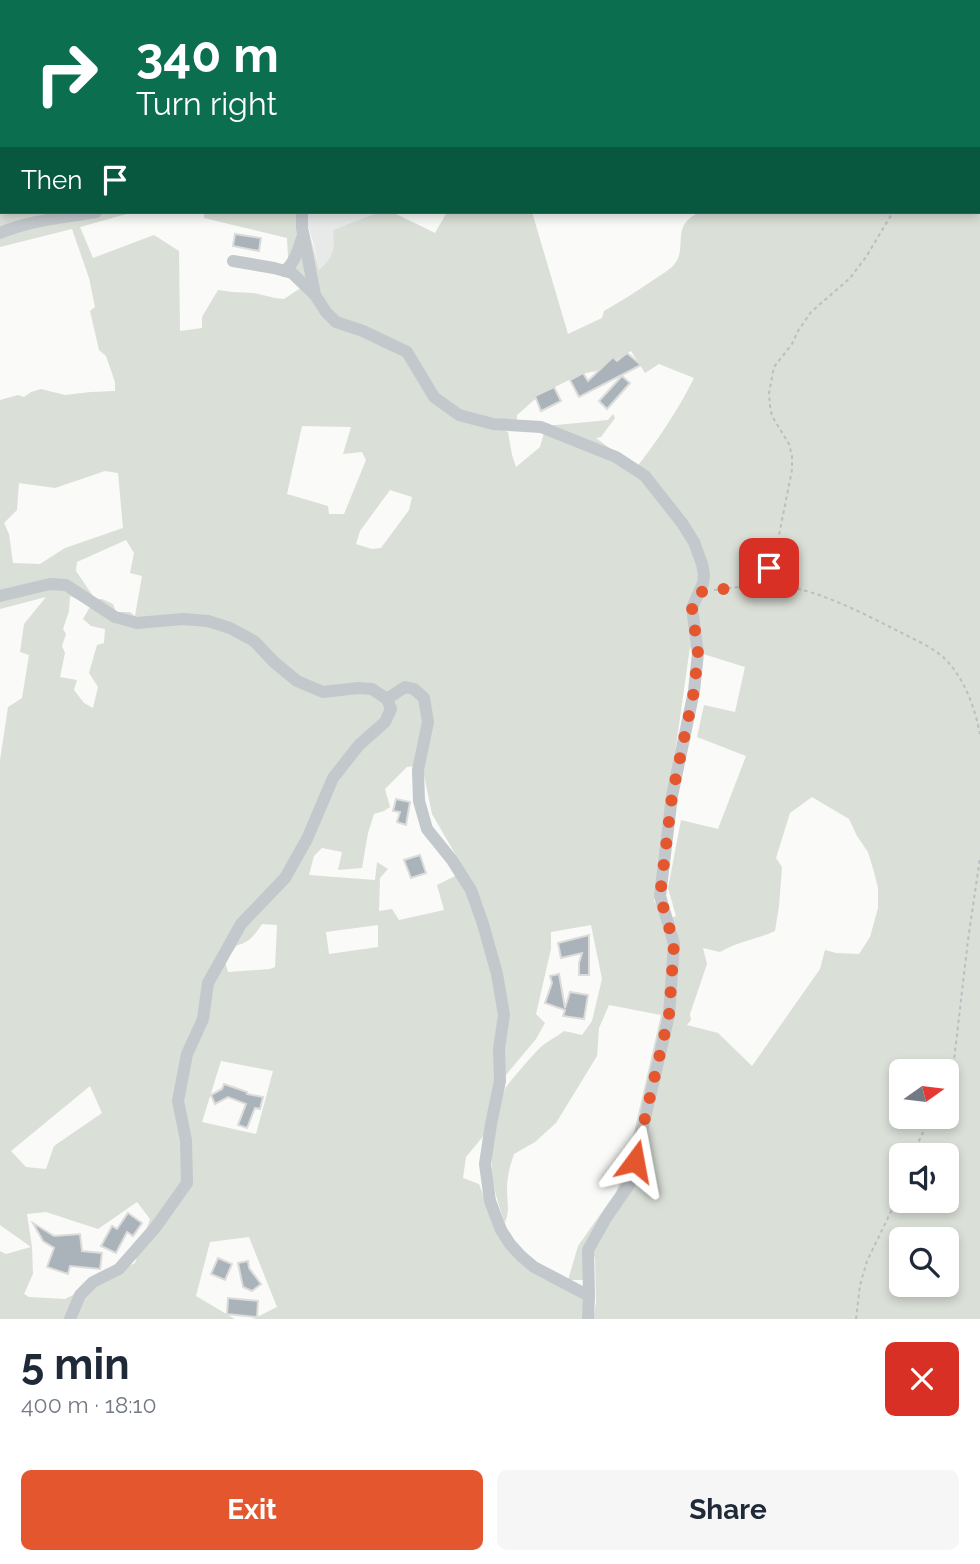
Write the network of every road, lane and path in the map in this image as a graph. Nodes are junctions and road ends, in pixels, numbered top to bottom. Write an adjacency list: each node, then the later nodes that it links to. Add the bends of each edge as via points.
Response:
1 (83, 214): 4 (street)
2 (302, 214): 5 (street)
3 (892, 214): 9 (path, via 850,278 811,312 774,368 770,406 789,444 792,470 776,550)
4 (0, 233)
5 (303, 234): 7 (street, via 292,265); 8 (street)
6 (233, 261): 7 (street)
7 (285, 271): 8 (street)
8 (315, 295): 10 (street, via 336,322 407,352 434,397 459,415 493,424 541,427 616,457 645,476 694,542 704,574)
9 (757, 585): 10 (path); 13 (path, via 814,594 924,645 958,676)
10 (699, 592): 17 (street, via 692,608 698,653 694,691 672,796 660,896 674,944 669,1015 630,1183 588,1251)
11 (0, 596): 12 (street, via 50,584 66,585 116,617 137,623 208,621 254,641 297,681 323,692 372,689)
12 (387, 699): 17 (street, via 404,687 424,698 428,722 418,770 419,802 427,828 471,890 497,974 504,1015 500,1081 485,1164 490,1201 501,1230 521,1256); 18 (street, via 391,709 385,722 333,778 285,878 241,924 208,983 203,1019 187,1054 178,1101 186,1140 187,1183 119,1269 93,1282 80,1295)
13 (980, 734)
14 (980, 858): 15 (path)
15 (954, 1059)
16 (890, 1213): 20 (path, via 867,1261)
17 (589, 1296): 19 (street)
18 (70, 1319)
19 (588, 1319)
20 (856, 1319)

